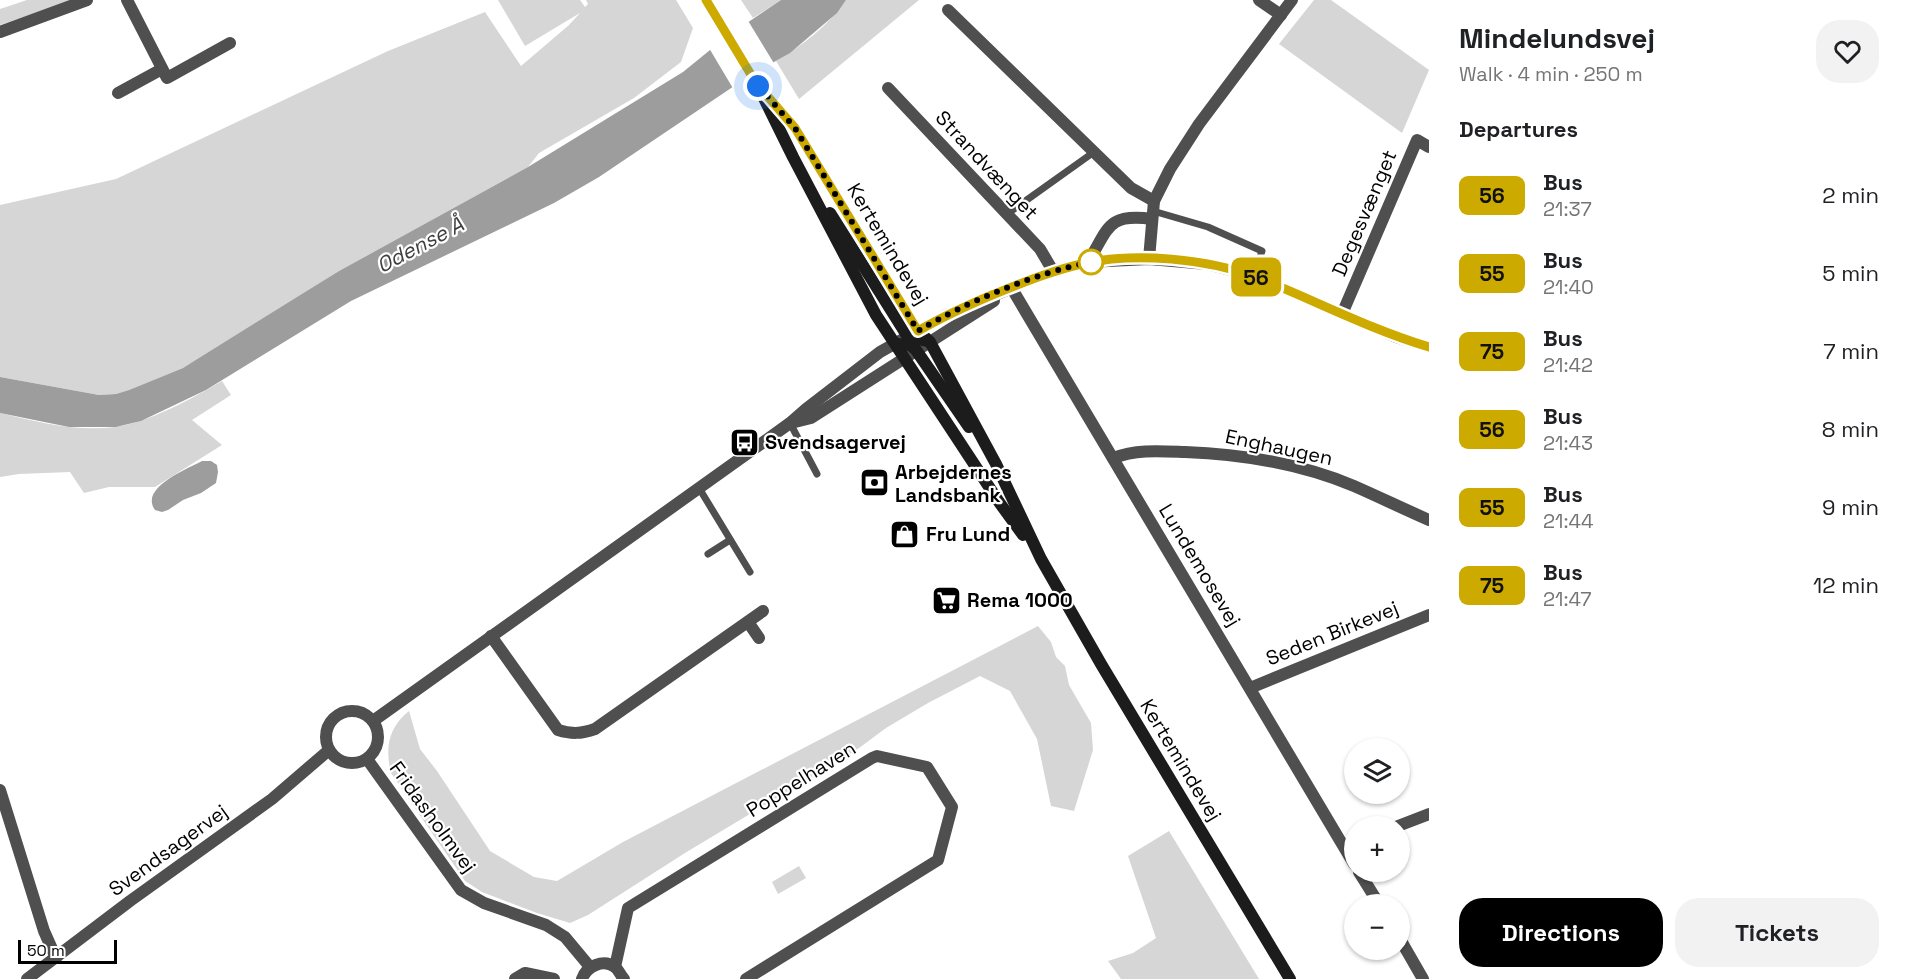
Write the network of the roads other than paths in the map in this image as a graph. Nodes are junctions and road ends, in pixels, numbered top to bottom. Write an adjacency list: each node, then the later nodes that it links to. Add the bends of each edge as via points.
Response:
1 (87, 0): 8 (street)
2 (127, 0): 10 (street)
3 (706, 0): 11 (main road, Kertemindevej)
4 (1259, 0): 7 (street)
5 (1292, 0): 7 (street)
6 (948, 10): 15 (street)
7 (1281, 15): 17 (street, via 1199,124 1170,169)
8 (0, 32)
9 (230, 42): 10 (street, via 167,78)
10 (162, 69): 13 (street)
11 (756, 83): 16 (main road, Kertemindevej); 25 (main road, Kertemindevej, via 795,128)
12 (888, 88): 18 (street, Strandvænget)
13 (117, 93)
14 (1429, 147): 24 (street, Degesvænget, via 1417,140)
15 (1094, 152): 17 (street); 18 (lane)
16 (792, 158): 25 (main road); 27 (main road, Kertemindevej, via 876,315)
17 (1153, 210): 19 (street); 20 (street, via 1119,218); 22 (lane, via 1208,227 1262,251)
18 (1007, 214): 21 (street, Strandvænget, via 1040,249)
19 (1149, 259): 20 (street); 22 (street, via 1207,264)
20 (1088, 262): 21 (street)
21 (1053, 271): 23 (street)
22 (1254, 276): 24 (street)
23 (1011, 287): 25 (street); 26 (street); 32 (street, Lundemosevej)
24 (1342, 314): 28 (street)
25 (913, 334): 26 (main road); 27 (street)
26 (930, 342): 29 (street); 33 (main road, Kertemindevej)
27 (896, 344): 29 (main road, via 910,345); 30 (main road, Kertemindevej); 31 (street, via 880,352)
28 (1429, 346)
29 (916, 350): 30 (street); 33 (main road)
30 (905, 357): 31 (street, via 811,418); 39 (main road, Kertemindevej)
31 (790, 423): 34 (lane); 35 (street)
32 (1113, 458): 36 (street, Enghaugen, via 1138,451 1160,451 1259,459 1353,485); 46 (street, Lundemosevej)
33 (996, 465): 39 (main road, Kertemindevej)
34 (817, 474)
35 (699, 488): 37 (lane); 44 (street)
36 (1429, 520)
37 (730, 540): 38 (lane); 40 (lane)
38 (708, 554)
39 (1041, 560): 64 (main road, Kertemindevej)
40 (750, 572)
41 (763, 611): 43 (street)
42 (1429, 615): 46 (street, Seden Birkevej)
43 (748, 622): 44 (street, via 595,729 583,733 558,729); 45 (street)
44 (491, 636): 47 (street)
45 (759, 638)
46 (1250, 688): 53 (street, Lundemosevej)
47 (373, 721): 48 (street, via 355,710 335,716 325,732); 49 (street, via 377,746)
48 (328, 750): 49 (street, via 349,763); 55 (street, Svendsagervej, via 272,799)
49 (367, 759): 56 (street, Fridasholmvej, via 461,890 484,903 546,926 564,937)
50 (0, 790): 55 (street)
51 (1429, 814): 52 (street)
52 (1410, 821)
53 (1344, 837)
54 (1410, 956): 65 (street)
55 (56, 958): 58 (street, Svendsagervej)
56 (590, 967): 57 (street, via 605,963); 61 (street)
57 (615, 967): 62 (street); 63 (street, Poppelhaven, via 627,908 872,758 927,767 952,807 938,860)
58 (27, 979)
59 (515, 979): 60 (street, via 525,974)
60 (554, 979)
61 (582, 979)
62 (624, 979)
63 (746, 979)
64 (1290, 979)
65 (1423, 979)

